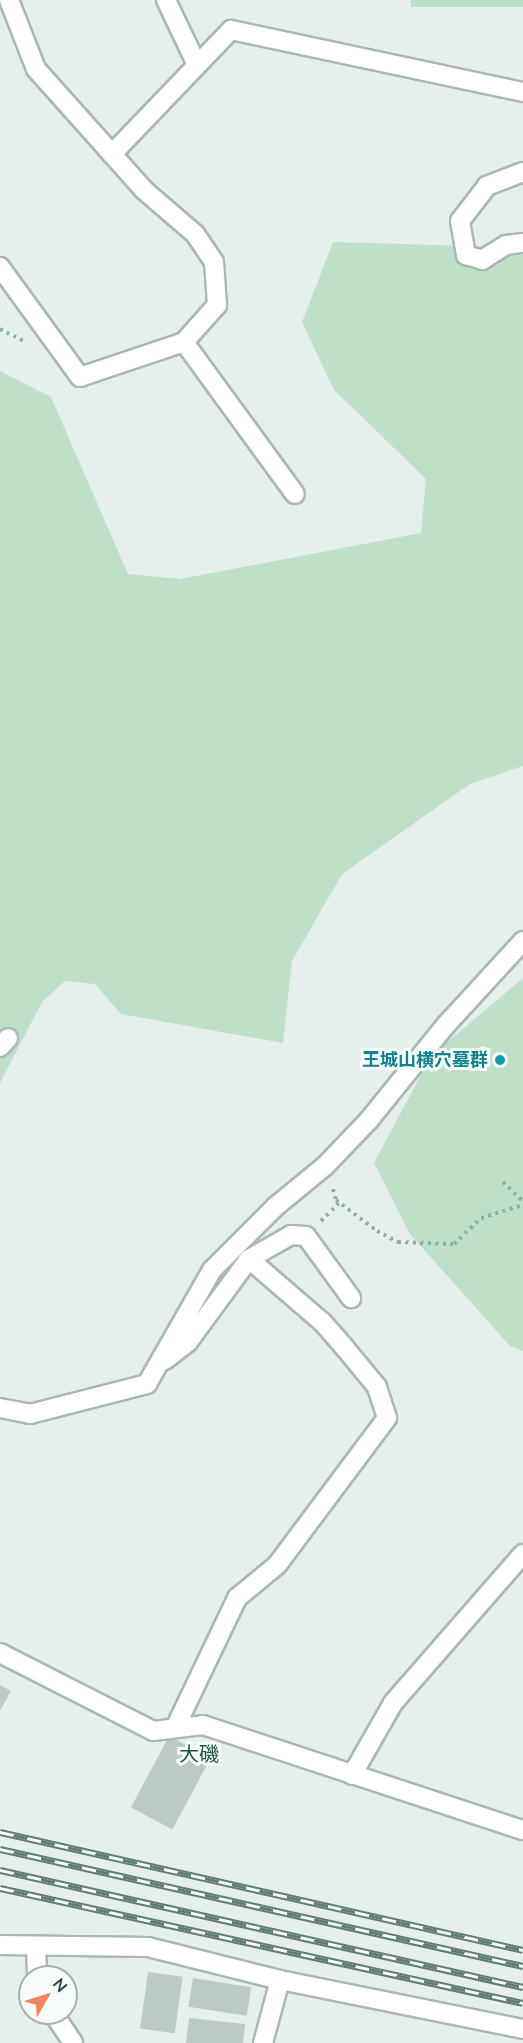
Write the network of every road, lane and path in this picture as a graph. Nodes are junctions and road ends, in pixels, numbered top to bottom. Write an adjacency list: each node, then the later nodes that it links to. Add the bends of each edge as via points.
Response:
1 (9, 0): 5 (street, via 36,69)
2 (166, 0): 3 (street)
3 (196, 63): 4 (street, via 231,30); 5 (street, via 154,114)
4 (523, 92)
5 (112, 154): 9 (street, via 144,190 195,234 214,262 217,305)
6 (523, 172): 7 (street, via 487,186 460,221 466,255 482,260 506,245)
7 (523, 243)
8 (0, 267): 9 (street, via 80,377)
9 (184, 342): 10 (street)
10 (295, 494)
11 (523, 941): 12 (street)
12 (325, 1166): 14 (path, via 336,1200 398,1242 454,1244 481,1218); 17 (street, via 275,1207 201,1283)
13 (503, 1182): 14 (path)
14 (523, 1204)
15 (249, 1259): 16 (street, via 291,1235 306,1236); 17 (street, via 188,1342); 21 (street, via 322,1322 345,1348 377,1387 387,1418 277,1565 237,1598)
16 (351, 1298)
17 (161, 1362): 18 (street, via 147,1384 100,1399 30,1414)
18 (0, 1408)
19 (523, 1554): 22 (street, via 393,1703)
20 (0, 1653): 21 (street, via 153,1731)
21 (176, 1726): 22 (street, via 203,1725)
22 (352, 1775): 23 (street)
23 (523, 1830)
24 (0, 1945): 25 (street)
25 (36, 1946): 26 (street); 27 (street, via 148,1947)
26 (37, 1965)
27 (280, 1980): 29 (street); 31 (street)
28 (61, 2025): 30 (street)
29 (523, 2029)
30 (73, 2043)
31 (263, 2043)

